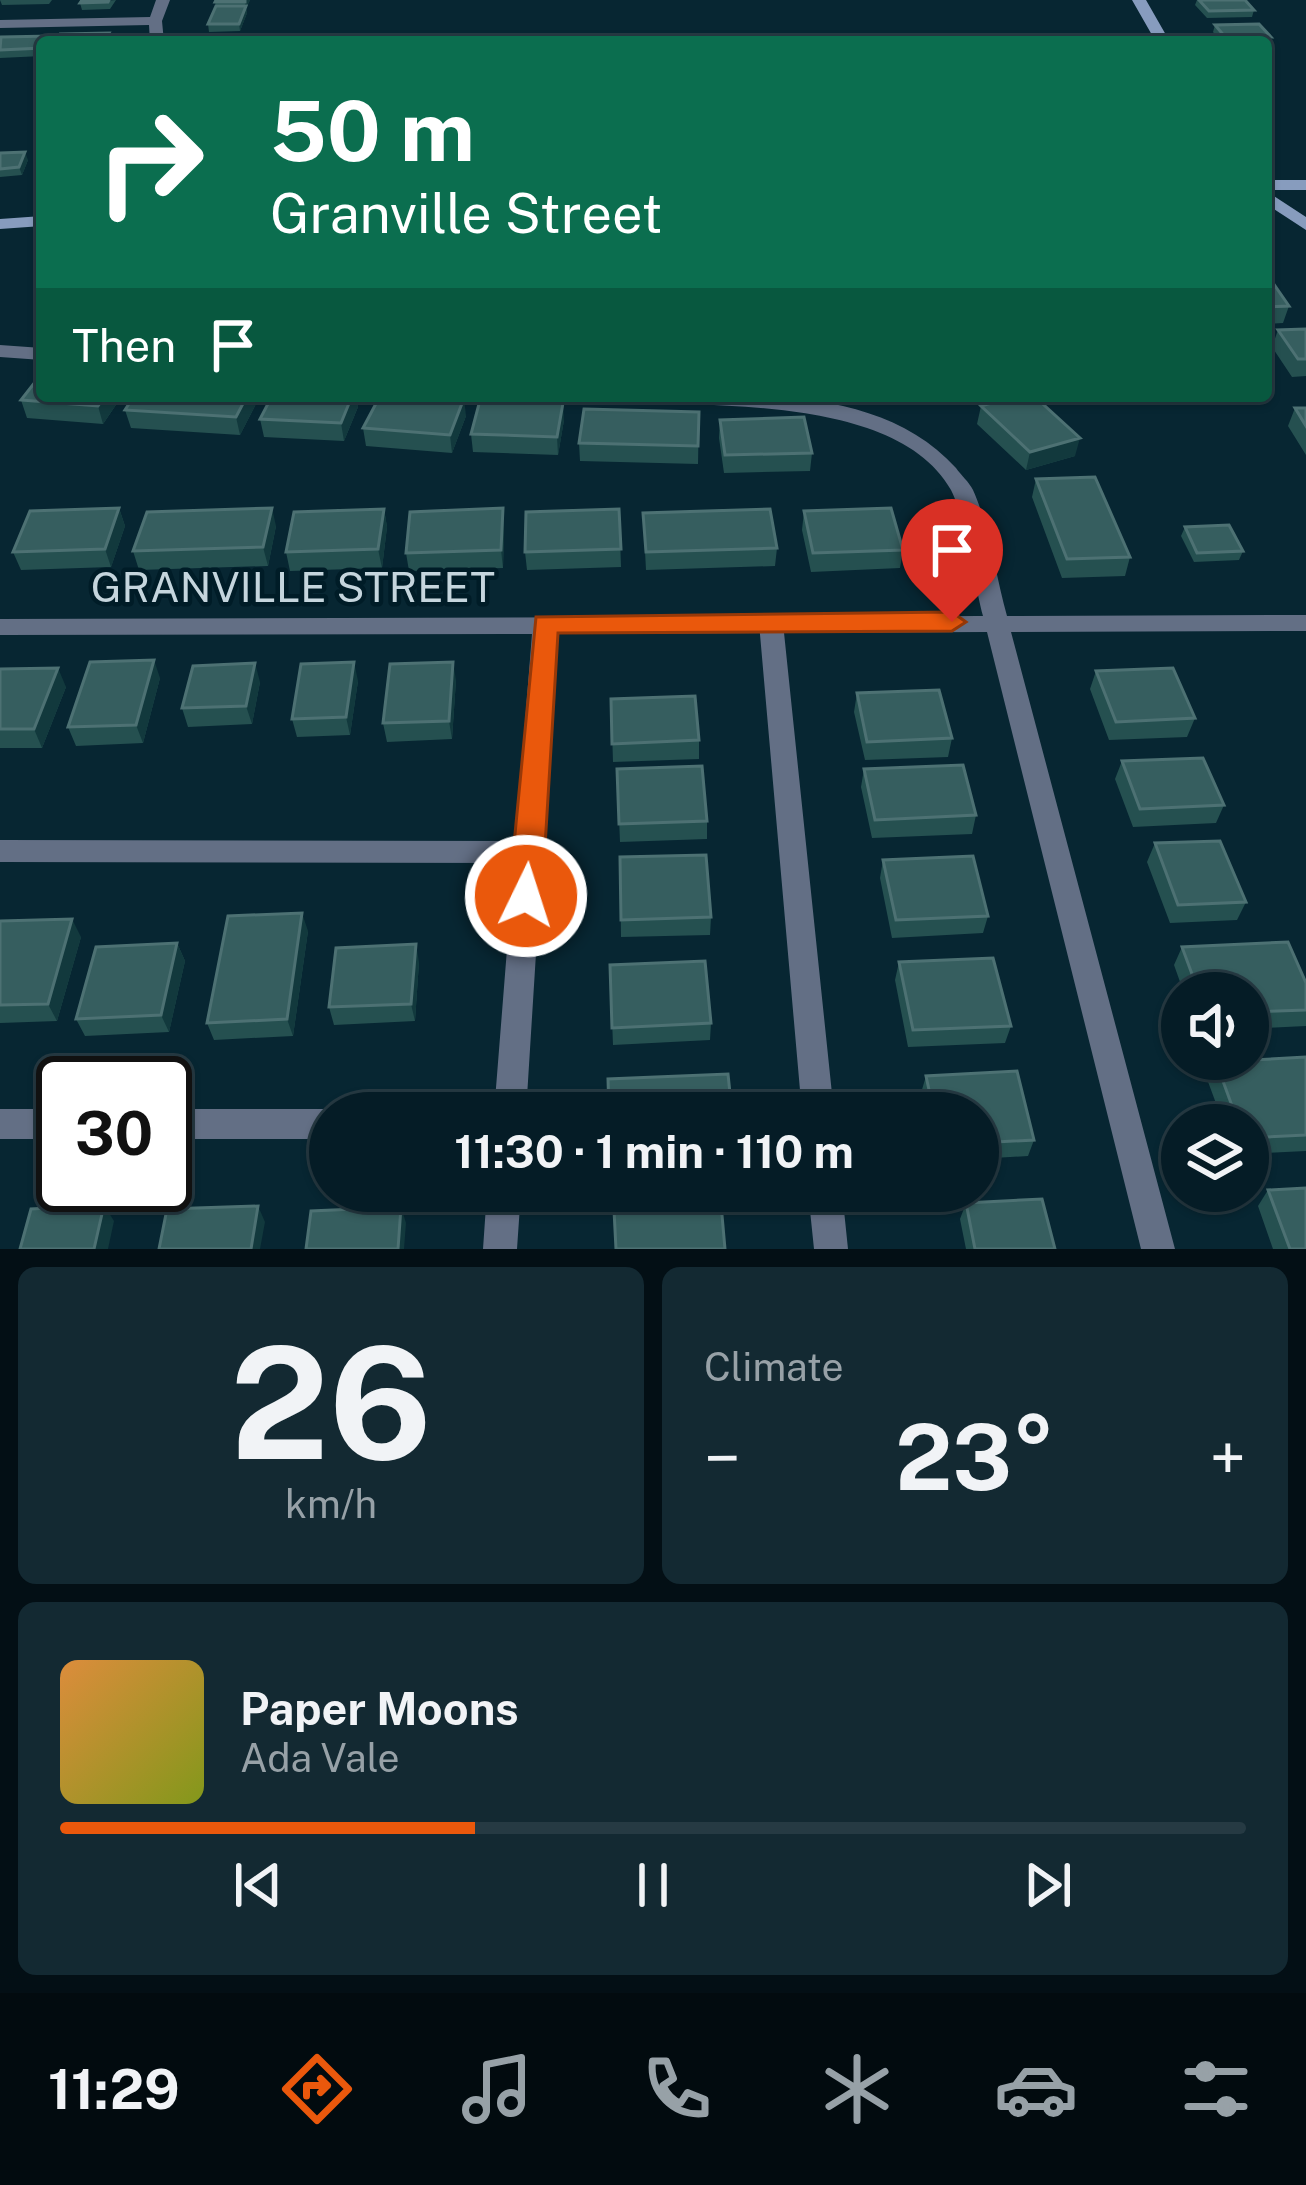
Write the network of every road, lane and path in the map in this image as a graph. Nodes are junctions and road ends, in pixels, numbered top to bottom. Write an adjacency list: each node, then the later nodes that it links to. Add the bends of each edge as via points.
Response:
1 (163, 0): 3 (street)
2 (1139, 0): 6 (street)
3 (154, 21): 4 (street); 5 (street)
4 (0, 24)
5 (156, 36)
6 (1160, 36)
7 (1272, 185): 8 (street)
8 (1306, 185)
9 (1272, 200): 12 (street)
10 (36, 221): 11 (street)
11 (0, 224)
12 (1306, 225)
13 (0, 351): 14 (street)
14 (36, 354)
15 (712, 402): 16 (street, via 821,410 904,433 947,466 962,489)
16 (997, 622): 17 (street, GRANVILLE STREET); 18 (street, GRANVILLE STREET); 33 (street)
17 (771, 623): 19 (street, GRANVILLE STREET); 24 (street)
18 (1306, 623)
19 (545, 624): 20 (street, GRANVILLE STREET); 22 (street)
20 (0, 627)
21 (0, 851): 22 (street)
22 (529, 852): 23 (street)
23 (512, 1092)
24 (816, 1092)
25 (0, 1124): 26 (street)
26 (36, 1124)
27 (192, 1124): 28 (street)
28 (309, 1124)
29 (503, 1212): 31 (street)
30 (827, 1212): 32 (street)
31 (500, 1249)
32 (831, 1249)
33 (1157, 1249)

